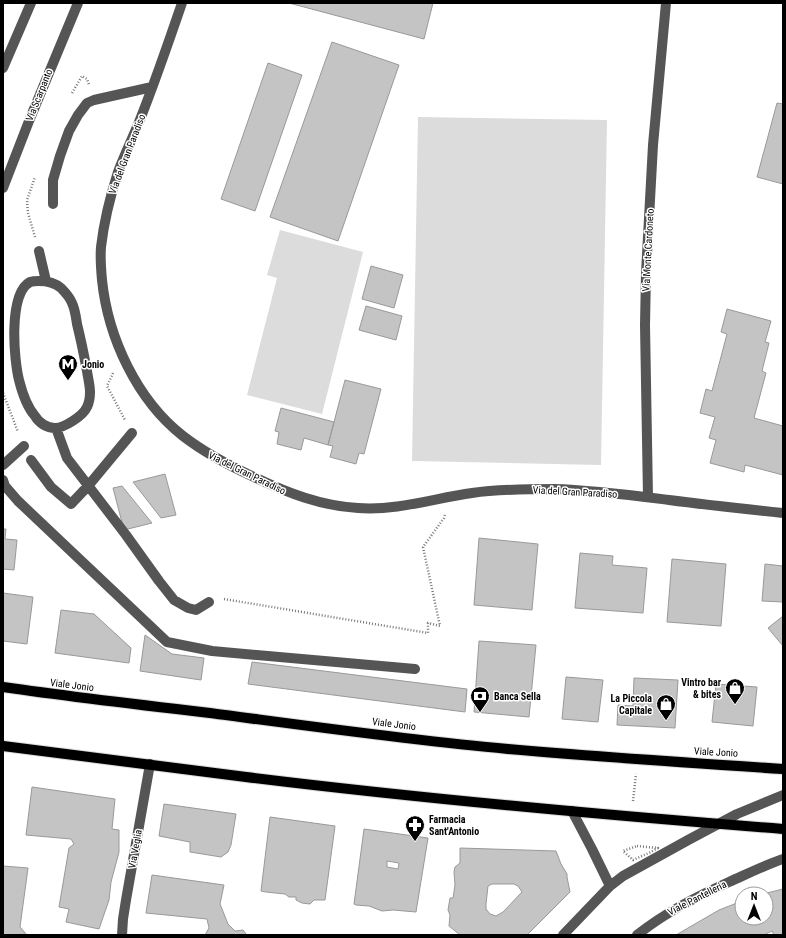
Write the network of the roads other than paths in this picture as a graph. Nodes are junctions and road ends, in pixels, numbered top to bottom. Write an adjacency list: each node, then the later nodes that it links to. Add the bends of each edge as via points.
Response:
1 (30, 3): 5 (street)
2 (78, 3): 7 (street, Via Scarpanto)
3 (182, 3): 6 (street, Via del Gran Paradiso)
4 (666, 3): 18 (street, Via Monte Cardoneto, via 648,231 645,325)
5 (3, 68)
6 (152, 87): 8 (street, via 87,103 69,131 62,150 53,180); 18 (street, Via del Gran Paradiso, via 119,170 109,204 101,250 101,267 104,294 117,342 149,400 172,427 198,447 251,476 294,495 332,505 361,509 380,508 494,491 525,489 596,491)
7 (3, 188)
8 (52, 204)
9 (39, 251): 10 (street)
10 (46, 281): 11 (street, via 62,289 72,303 90,391 88,406 83,413); 11 (street, via 31,282 21,293 15,312 15,343 19,379 27,404 40,422)
11 (56, 428): 17 (street, via 67,458)
12 (132, 433): 17 (street)
13 (24, 446): 15 (street)
14 (31, 460): 17 (street, via 51,486 71,504)
15 (3, 465)
16 (3, 480): 21 (street, via 18,501 167,642 212,651)
17 (88, 486): 20 (street, via 174,600 196,610)
18 (648, 497): 19 (street, Via del Gran Paradiso)
19 (783, 513)
20 (208, 602)
21 (415, 669)
22 (3, 688): 25 (main road, Viale Jonio, via 417,740 638,760)
23 (3, 746): 24 (main road)
24 (150, 764): 27 (main road, via 254,778); 32 (street, Via Veglia)
25 (783, 768)
26 (783, 794): 28 (street)
27 (572, 811): 28 (main road); 31 (street)
28 (719, 824): 29 (main road); 31 (street, via 635,869)
29 (783, 829)
30 (783, 859): 34 (street, Viale Pantelleria, via 716,887 662,916)
31 (610, 886): 33 (street)
32 (122, 935)
33 (562, 935)
34 (637, 935)

